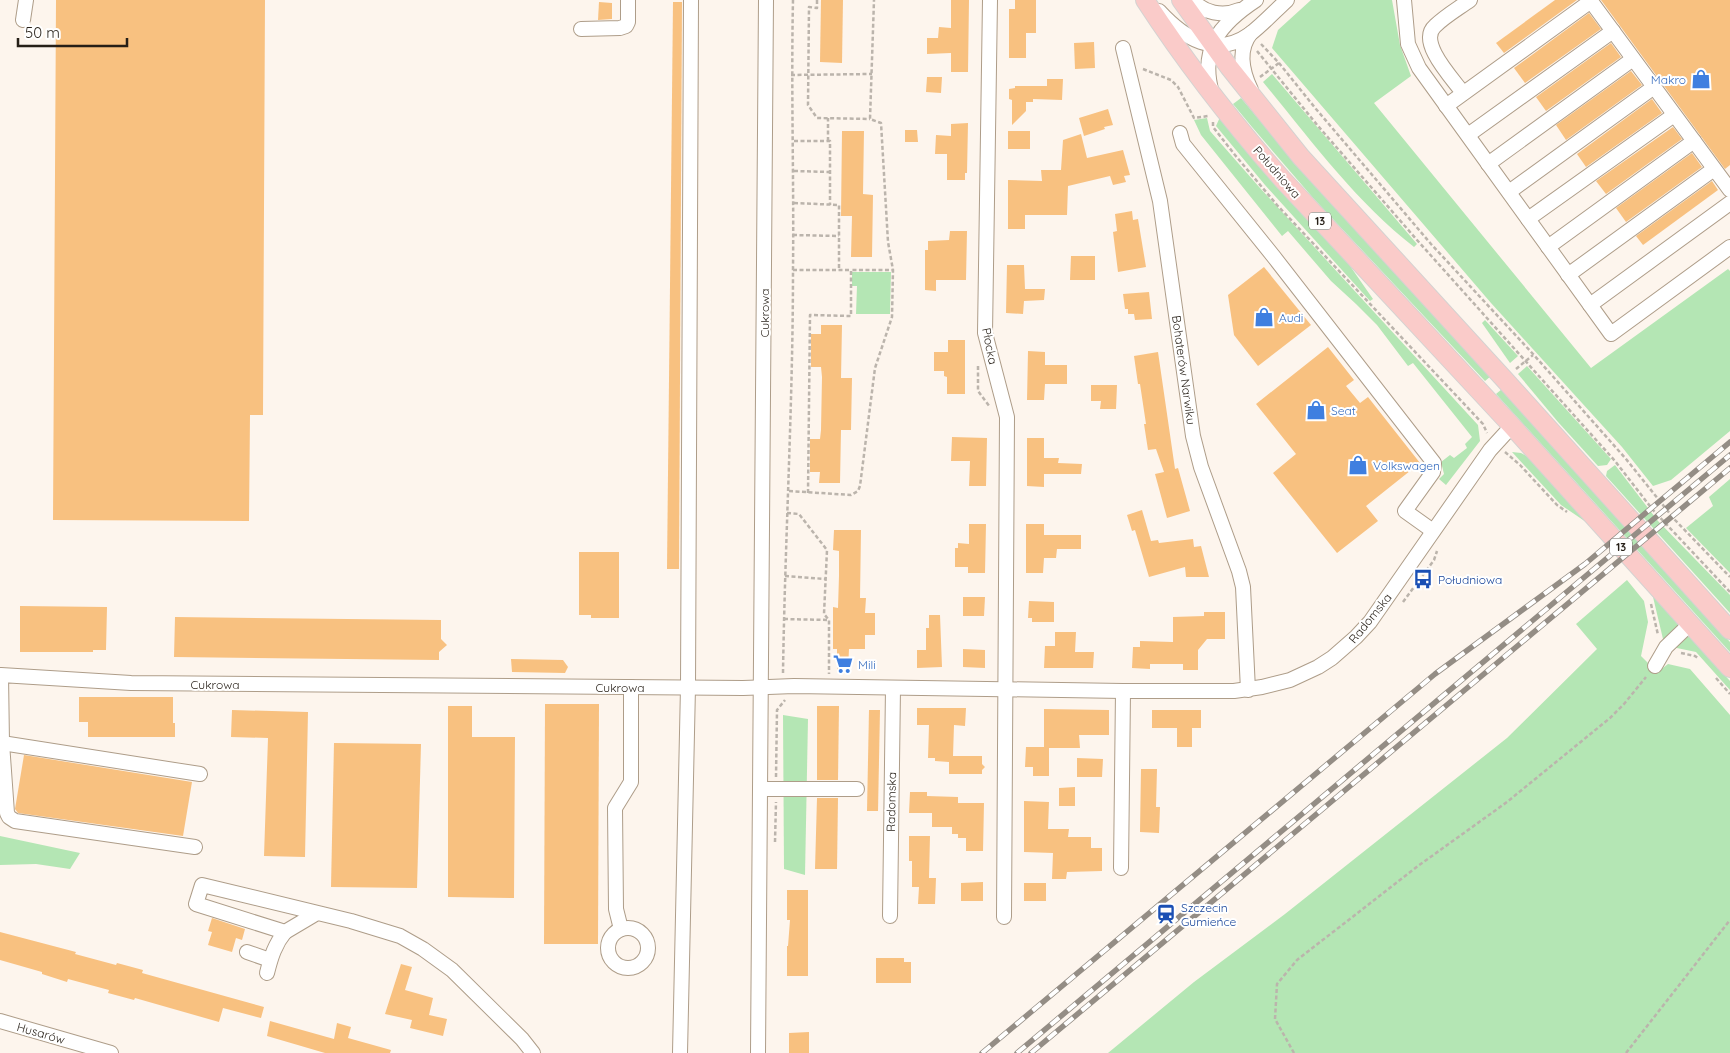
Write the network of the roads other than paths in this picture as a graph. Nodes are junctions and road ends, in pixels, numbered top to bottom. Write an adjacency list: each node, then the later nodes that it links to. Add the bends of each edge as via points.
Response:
1 (26, 0): 14 (street)
2 (628, 0): 15 (street, via 626,26)
3 (691, 0): 48 (street)
4 (766, 0): 46 (street, Cukrowa)
5 (990, 0): 50 (street, Płocka, via 985,333 1007,417)
6 (1147, 0): 18 (street, Południowa, via 1185,34); 23 (main road, Południowa / 13)
7 (1181, 0): 18 (main road, 13)
8 (1193, 0): 13 (street, Południowa, via 1202,8 1220,14 1234,12)
9 (1287, 0): 17 (street)
10 (1404, 0): 24 (street, via 1408,44 1413,58)
11 (1468, 1): 22 (street, via 1433,27 1430,34 1436,57)
12 (1590, 1): 16 (street); 22 (street)
13 (1251, 3): 18 (street, Południowa, via 1222,28)
14 (23, 20)
15 (581, 29)
16 (1613, 32): 20 (street); 28 (street)
17 (1250, 34): 18 (street, via 1235,41); 25 (street, via 1242,51 1243,67)
18 (1212, 45): 23 (street, Południowa, via 1209,71); 25 (main road, 13)
19 (1125, 55): 51 (street, Bohaterów Narwiku, via 1160,201 1193,436 1243,587)
20 (1633, 59): 21 (street); 30 (street)
21 (1654, 88): 26 (street); 33 (street)
22 (1463, 93): 24 (street)
23 (1213, 94): 40 (main road, Południowa / 13, via 1283,180)
24 (1446, 106): 28 (street)
25 (1262, 110): 43 (main road, 13, via 1321,180)
26 (1674, 115): 29 (street); 35 (street)
27 (1180, 132): 41 (street, via 1183,144 1434,463 1433,472 1405,511)
28 (1468, 135): 30 (street)
29 (1694, 141): 31 (street); 36 (street)
30 (1488, 164): 33 (street)
31 (1714, 169): 32 (street); 38 (street)
32 (1730, 190)
33 (1508, 192): 35 (street)
34 (1730, 203): 39 (street)
35 (1528, 220): 36 (street)
36 (1548, 247): 38 (street)
37 (1730, 247): 39 (street, via 1611,334)
38 (1568, 275): 39 (street)
39 (1590, 305)
40 (1512, 426): 41 (street, Radomska, via 1490,450); 42 (main road, Południowa / 13)
41 (1433, 531): 51 (street, Radomska, via 1370,622 1344,649 1302,675)
42 (1690, 624): 44 (street, via 1666,647); 45 (main road, Południowa / 13)
43 (1730, 630)
44 (1655, 666)
45 (1730, 668)
46 (761, 686): 48 (street, Cukrowa); 49 (street, Radomska); 55 (street, Cukrowa)
47 (631, 687): 48 (street, Cukrowa); 53 (street, Cukrowa, via 131,683 1,675); 62 (street, via 631,782 615,808 616,910)
48 (688, 688): 68 (street)
49 (893, 688): 50 (street, Radomska); 60 (street, Radomska)
50 (1005, 690): 52 (street, Radomska); 61 (street)
51 (1248, 690): 52 (street, Radomska)
52 (1123, 691): 58 (street)
53 (2, 742): 54 (street); 57 (street, Cukrowa, via 7,813 15,821)
54 (200, 774)
55 (760, 789): 56 (street); 69 (street, Cukrowa)
56 (857, 789)
57 (194, 846)
58 (1120, 868)
59 (316, 913): 63 (street); 63 (street, via 202,885 196,904); 67 (street, via 400,936 423,949 452,970)
60 (890, 916)
61 (1004, 917)
62 (621, 929)
63 (285, 932): 64 (street, via 278,940 268,966)
64 (247, 952)
65 (0, 1020): 66 (street, Husarów)
66 (111, 1053)
67 (533, 1053)
68 (680, 1053)
69 (758, 1053)

